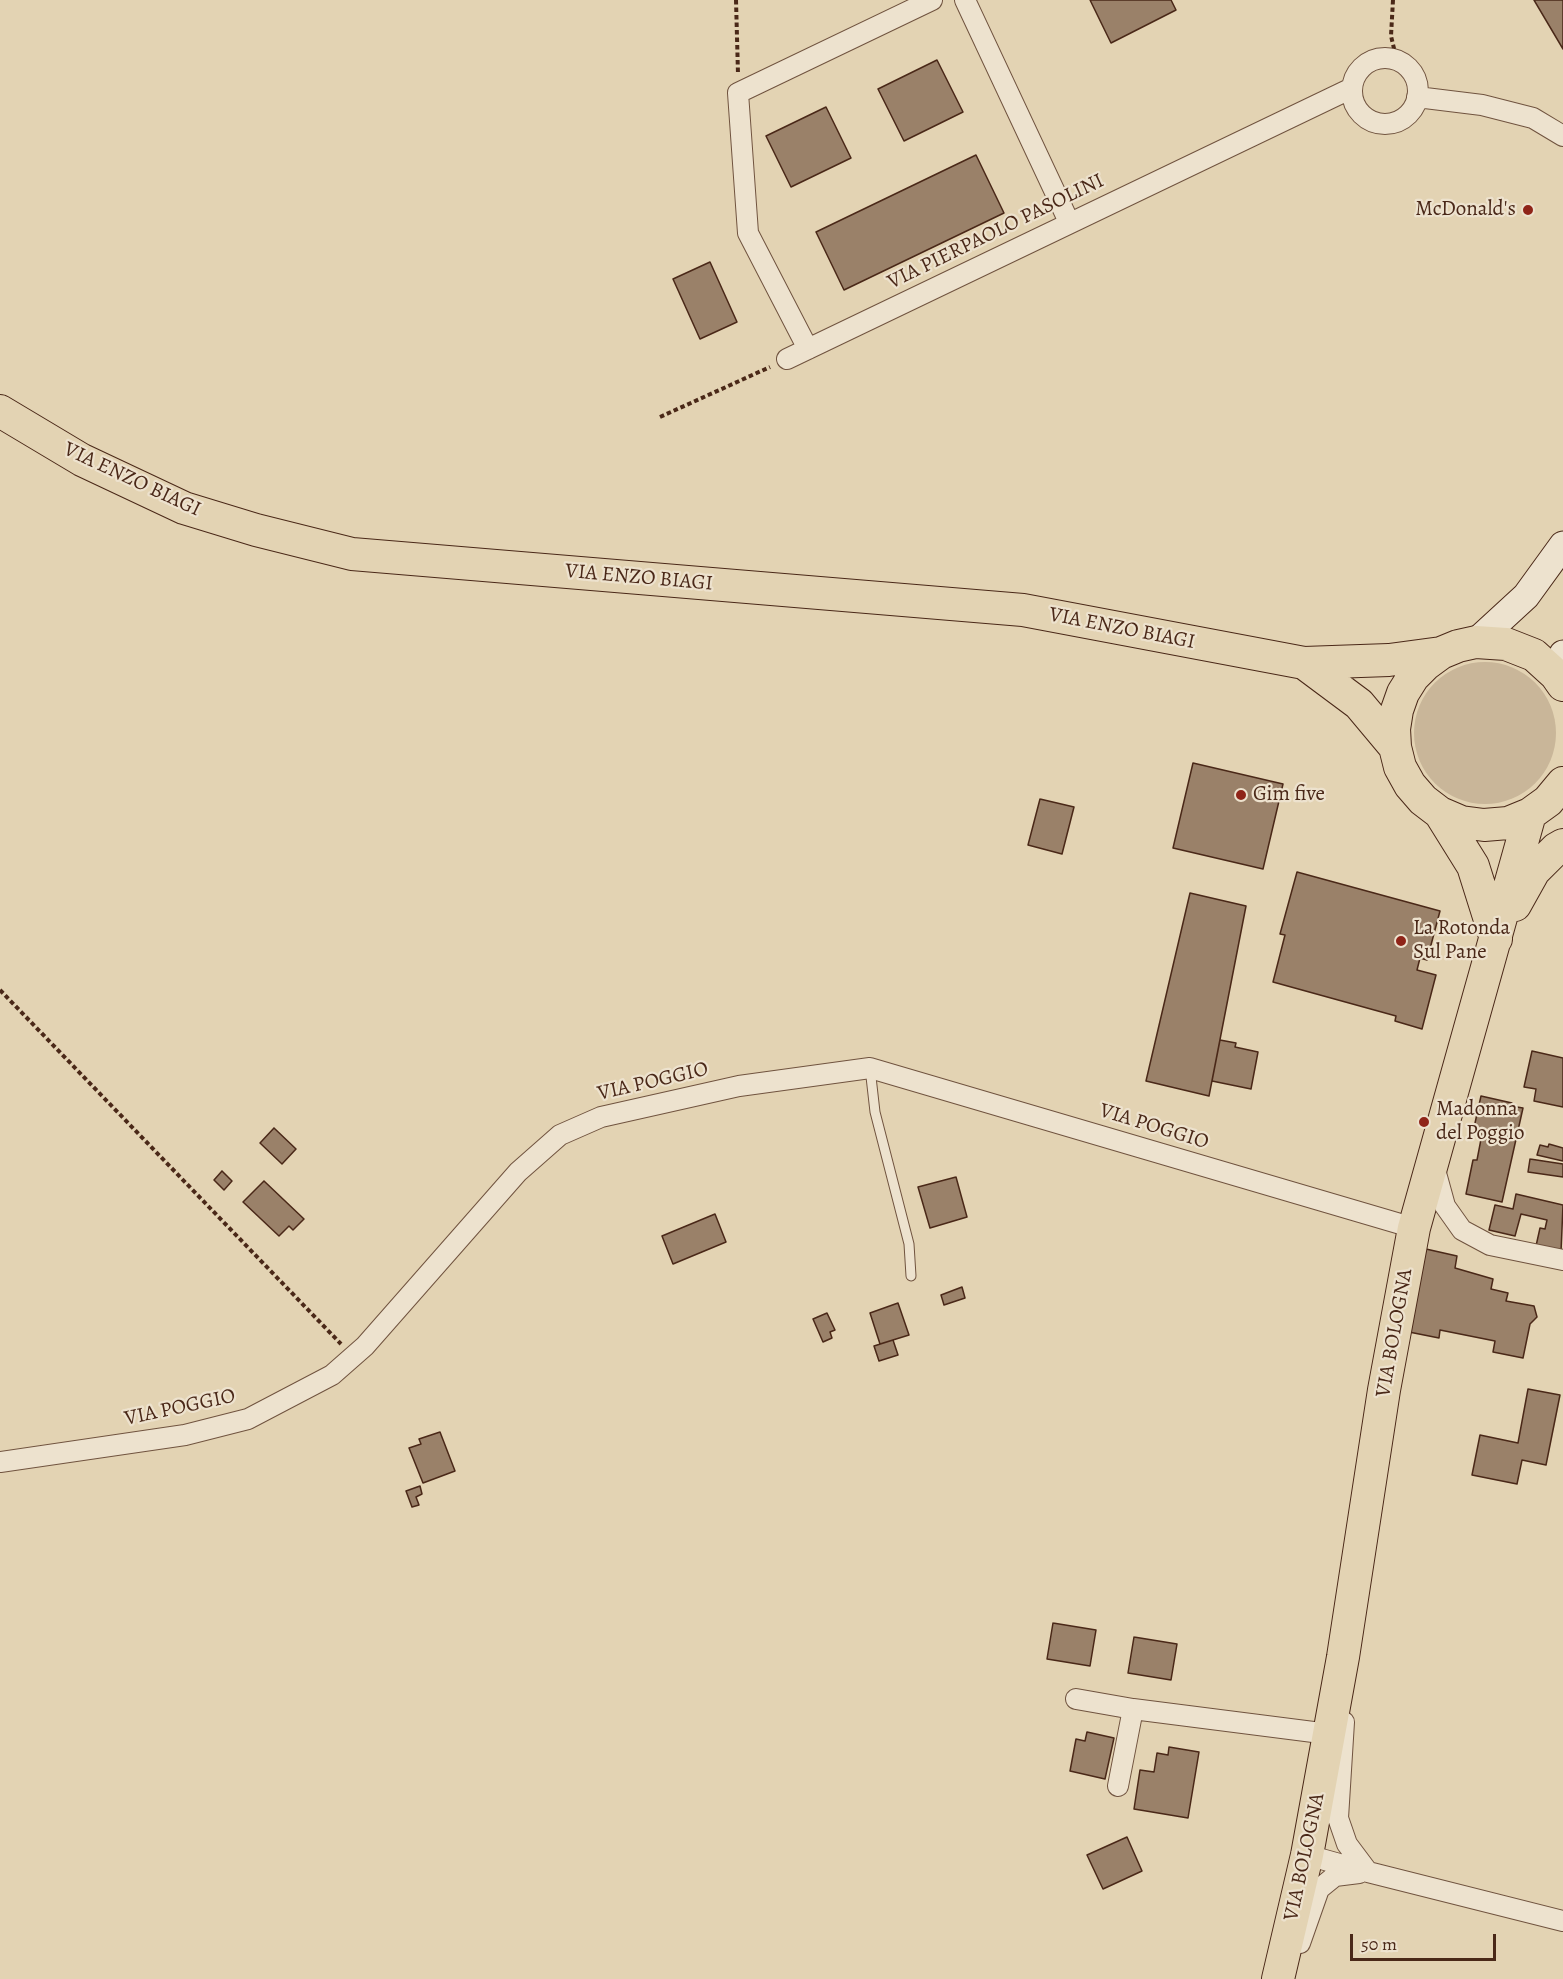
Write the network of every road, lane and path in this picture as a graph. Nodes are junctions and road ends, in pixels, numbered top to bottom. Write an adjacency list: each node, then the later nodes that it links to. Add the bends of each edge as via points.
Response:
1 (736, 0): 7 (path)
2 (932, 0): 7 (street)
3 (965, 0): 10 (street)
4 (1393, 0): 5 (path, via 1391,36)
5 (1396, 61): 6 (street, via 1377,59 1367,63); 8 (street, via 1413,75)
6 (1352, 88): 8 (street, via 1357,109 1375,123 1396,122 1406,116); 10 (street, VIA PIERPAOLO PASOLINI)
7 (738, 93): 11 (street, via 748,233)
8 (1417, 98): 9 (street, via 1482,105 1533,118)
9 (1563, 136)
10 (1070, 222): 11 (street, VIA PIERPAOLO PASOLINI)
11 (808, 349): 12 (street, VIA PIERPAOLO PASOLINI)
12 (787, 359): 14 (path)
13 (0, 411): 18 (main road, VIA ENZO BIAGI, via 82,460 184,508 352,554 1023,610)
14 (660, 417)
15 (1563, 545): 16 (main road, VIA BOLOGNA, via 1526,596)
16 (1476, 642): 17 (main road, VIA BOLOGNA); 19 (main road, VIA BOLOGNA, via 1506,644)
17 (1441, 653): 18 (main road, VIA ENZO BIAGI, via 1389,660); 20 (main road, VIA BOLOGNA, via 1419,670 1403,693 1395,719)
18 (1304, 663): 20 (main road, VIA ENZO BIAGI, via 1359,704)
19 (1561, 671)
20 (1395, 747): 22 (main road, VIA BOLOGNA, via 1410,784)
21 (1551, 800): 22 (main road, VIA BOLOGNA, via 1508,823 1461,822); 24 (main road, VIA BOLOGNA)
22 (1440, 813): 24 (main road, VIA BOLOGNA, via 1473,866)
23 (1563, 845): 24 (main road, via 1534,871)
24 (1496, 940): 27 (main road, VIA BOLOGNA)
25 (0, 990): 31 (path)
26 (870, 1068): 28 (street, VIA POGGIO); 30 (lane, via 875,1112 909,1244); 31 (street, VIA POGGIO, via 739,1086 601,1117 560,1135 518,1172)
27 (1433, 1163): 28 (main road, VIA BOLOGNA); 29 (street, via 1444,1206 1462,1230 1490,1245)
28 (1414, 1228): 33 (main road, VIA BOLOGNA, via 1384,1390)
29 (1563, 1260)
30 (911, 1276)
31 (353, 1356): 32 (street, VIA POGGIO, via 332,1375 248,1419 185,1434)
32 (0, 1462)
33 (1343, 1657): 36 (main road, VIA BOLOGNA); 39 (street, via 1344,1733 1338,1818 1347,1844)
34 (1076, 1699): 35 (street)
35 (1133, 1709): 36 (street); 37 (street)
36 (1329, 1734): 38 (main road, VIA BOLOGNA)
37 (1118, 1786)
38 (1307, 1855): 39 (street); 41 (main road, VIA BOLOGNA)
39 (1368, 1872): 40 (street); 42 (street, via 1335,1876 1319,1889)
40 (1563, 1920)
41 (1278, 1979)
42 (1287, 1979)

